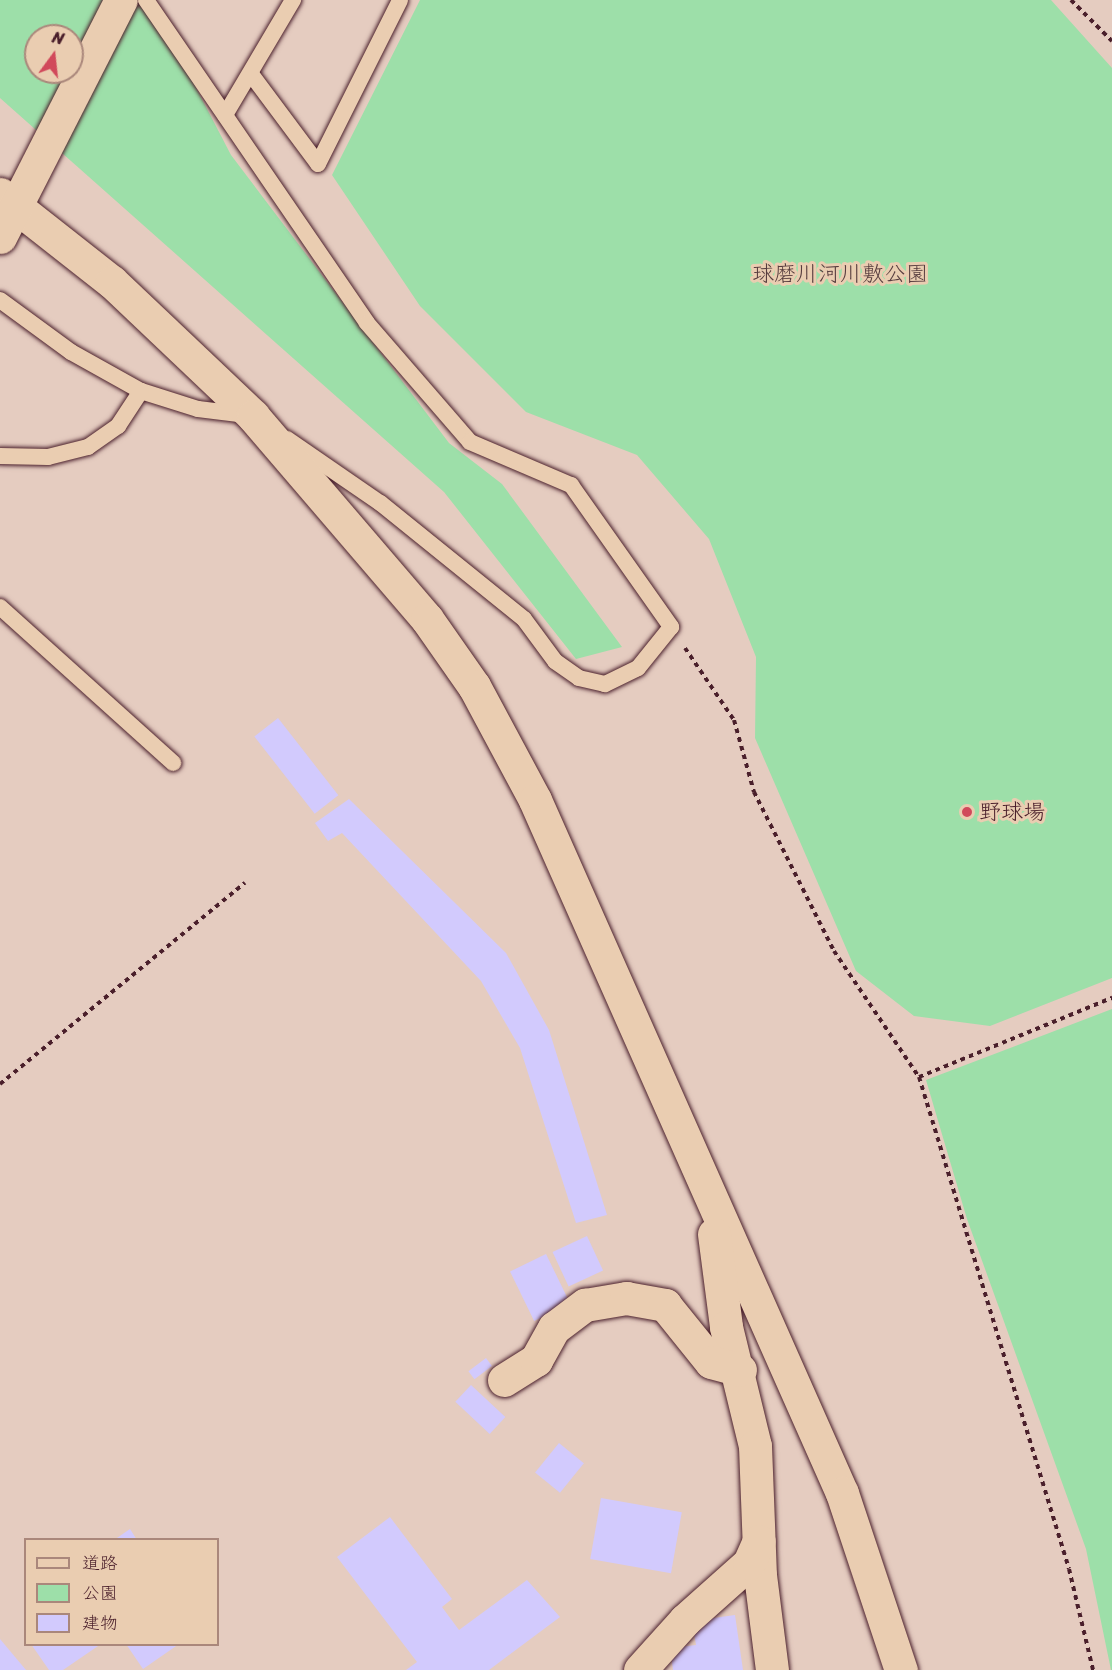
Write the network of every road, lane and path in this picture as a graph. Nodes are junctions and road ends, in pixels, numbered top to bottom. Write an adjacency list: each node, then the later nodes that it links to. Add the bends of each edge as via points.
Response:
1 (121, 0): 9 (main road, via 31,178)
2 (147, 0): 8 (lane)
3 (293, 0): 7 (lane)
4 (400, 0): 7 (lane, via 318,164)
5 (1071, 0): 6 (path)
6 (1112, 41)
7 (251, 74): 8 (lane)
8 (225, 115): 16 (lane, via 367,323 462,433 470,442 572,485)
9 (7, 201): 10 (main road); 13 (main road, via 112,282)
10 (0, 237)
11 (0, 300): 12 (lane, via 71,352)
12 (141, 391): 13 (lane, via 198,409); 14 (lane, via 118,426 88,447 48,457)
13 (253, 416): 16 (lane, via 398,518 524,619 555,661 579,678 605,684 638,668); 22 (main road, via 427,618 474,686 535,800)
14 (0, 456)
15 (0, 607): 17 (lane)
16 (671, 627): 20 (path, via 734,720 754,792 834,951)
17 (173, 762)
18 (245, 883): 21 (path)
19 (1112, 998): 20 (path)
20 (919, 1077): 29 (path, via 1069,1569)
21 (0, 1084)
22 (711, 1201): 23 (main road, via 726,1327); 28 (main road, via 842,1493)
23 (740, 1370): 24 (main road, via 711,1362 664,1305 626,1298 585,1305 554,1328 536,1360); 25 (main road, via 756,1458)
24 (504, 1380)
25 (759, 1541): 26 (main road, via 749,1563 685,1620); 27 (main road)
26 (640, 1670)
27 (772, 1670)
28 (901, 1670)
29 (1093, 1670)

